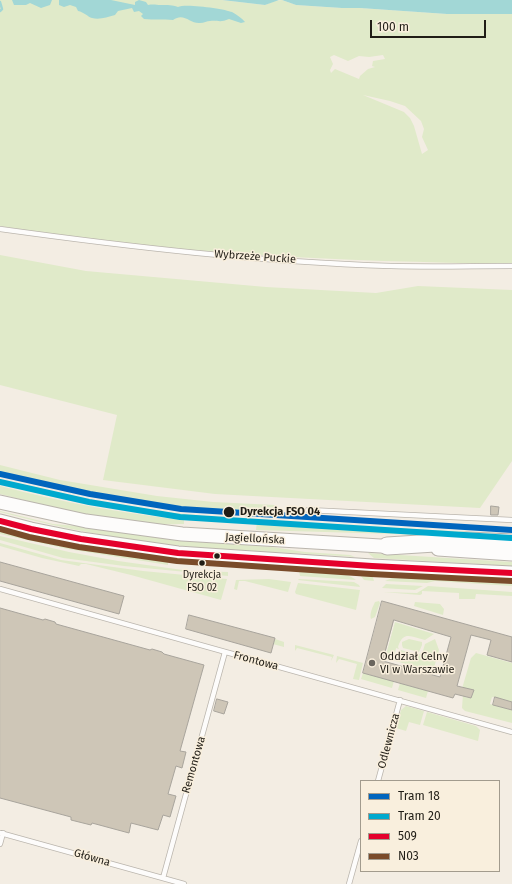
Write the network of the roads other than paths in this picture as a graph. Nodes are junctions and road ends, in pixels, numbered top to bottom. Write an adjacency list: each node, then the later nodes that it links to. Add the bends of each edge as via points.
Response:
1 (0, 229): 2 (lane, Wybrzeże Puckie, via 154,249 273,259 390,266)
2 (512, 266)
3 (0, 502): 8 (main road, Jagiellońska, via 86,521 182,534)
4 (308, 510): 5 (lane)
5 (512, 520)
6 (0, 521): 10 (main road, Jagiellońska, via 81,540 178,553)
7 (512, 543): 8 (highway, via 468,541)
8 (386, 546): 9 (main road, Jagiellońska)
9 (512, 554)
10 (512, 573)
11 (0, 589): 12 (lane, Frontowa)
12 (225, 652): 13 (lane, Frontowa); 19 (lane, Remontowa)
13 (400, 700): 14 (lane, Frontowa); 15 (lane, Odlewnicza)
14 (512, 732)
15 (378, 780)
16 (2, 833): 17 (lane); 19 (lane, Główna)
17 (0, 844)
18 (360, 845): 21 (lane)
19 (163, 878): 20 (lane, Główna)
20 (184, 884)
21 (349, 884)

